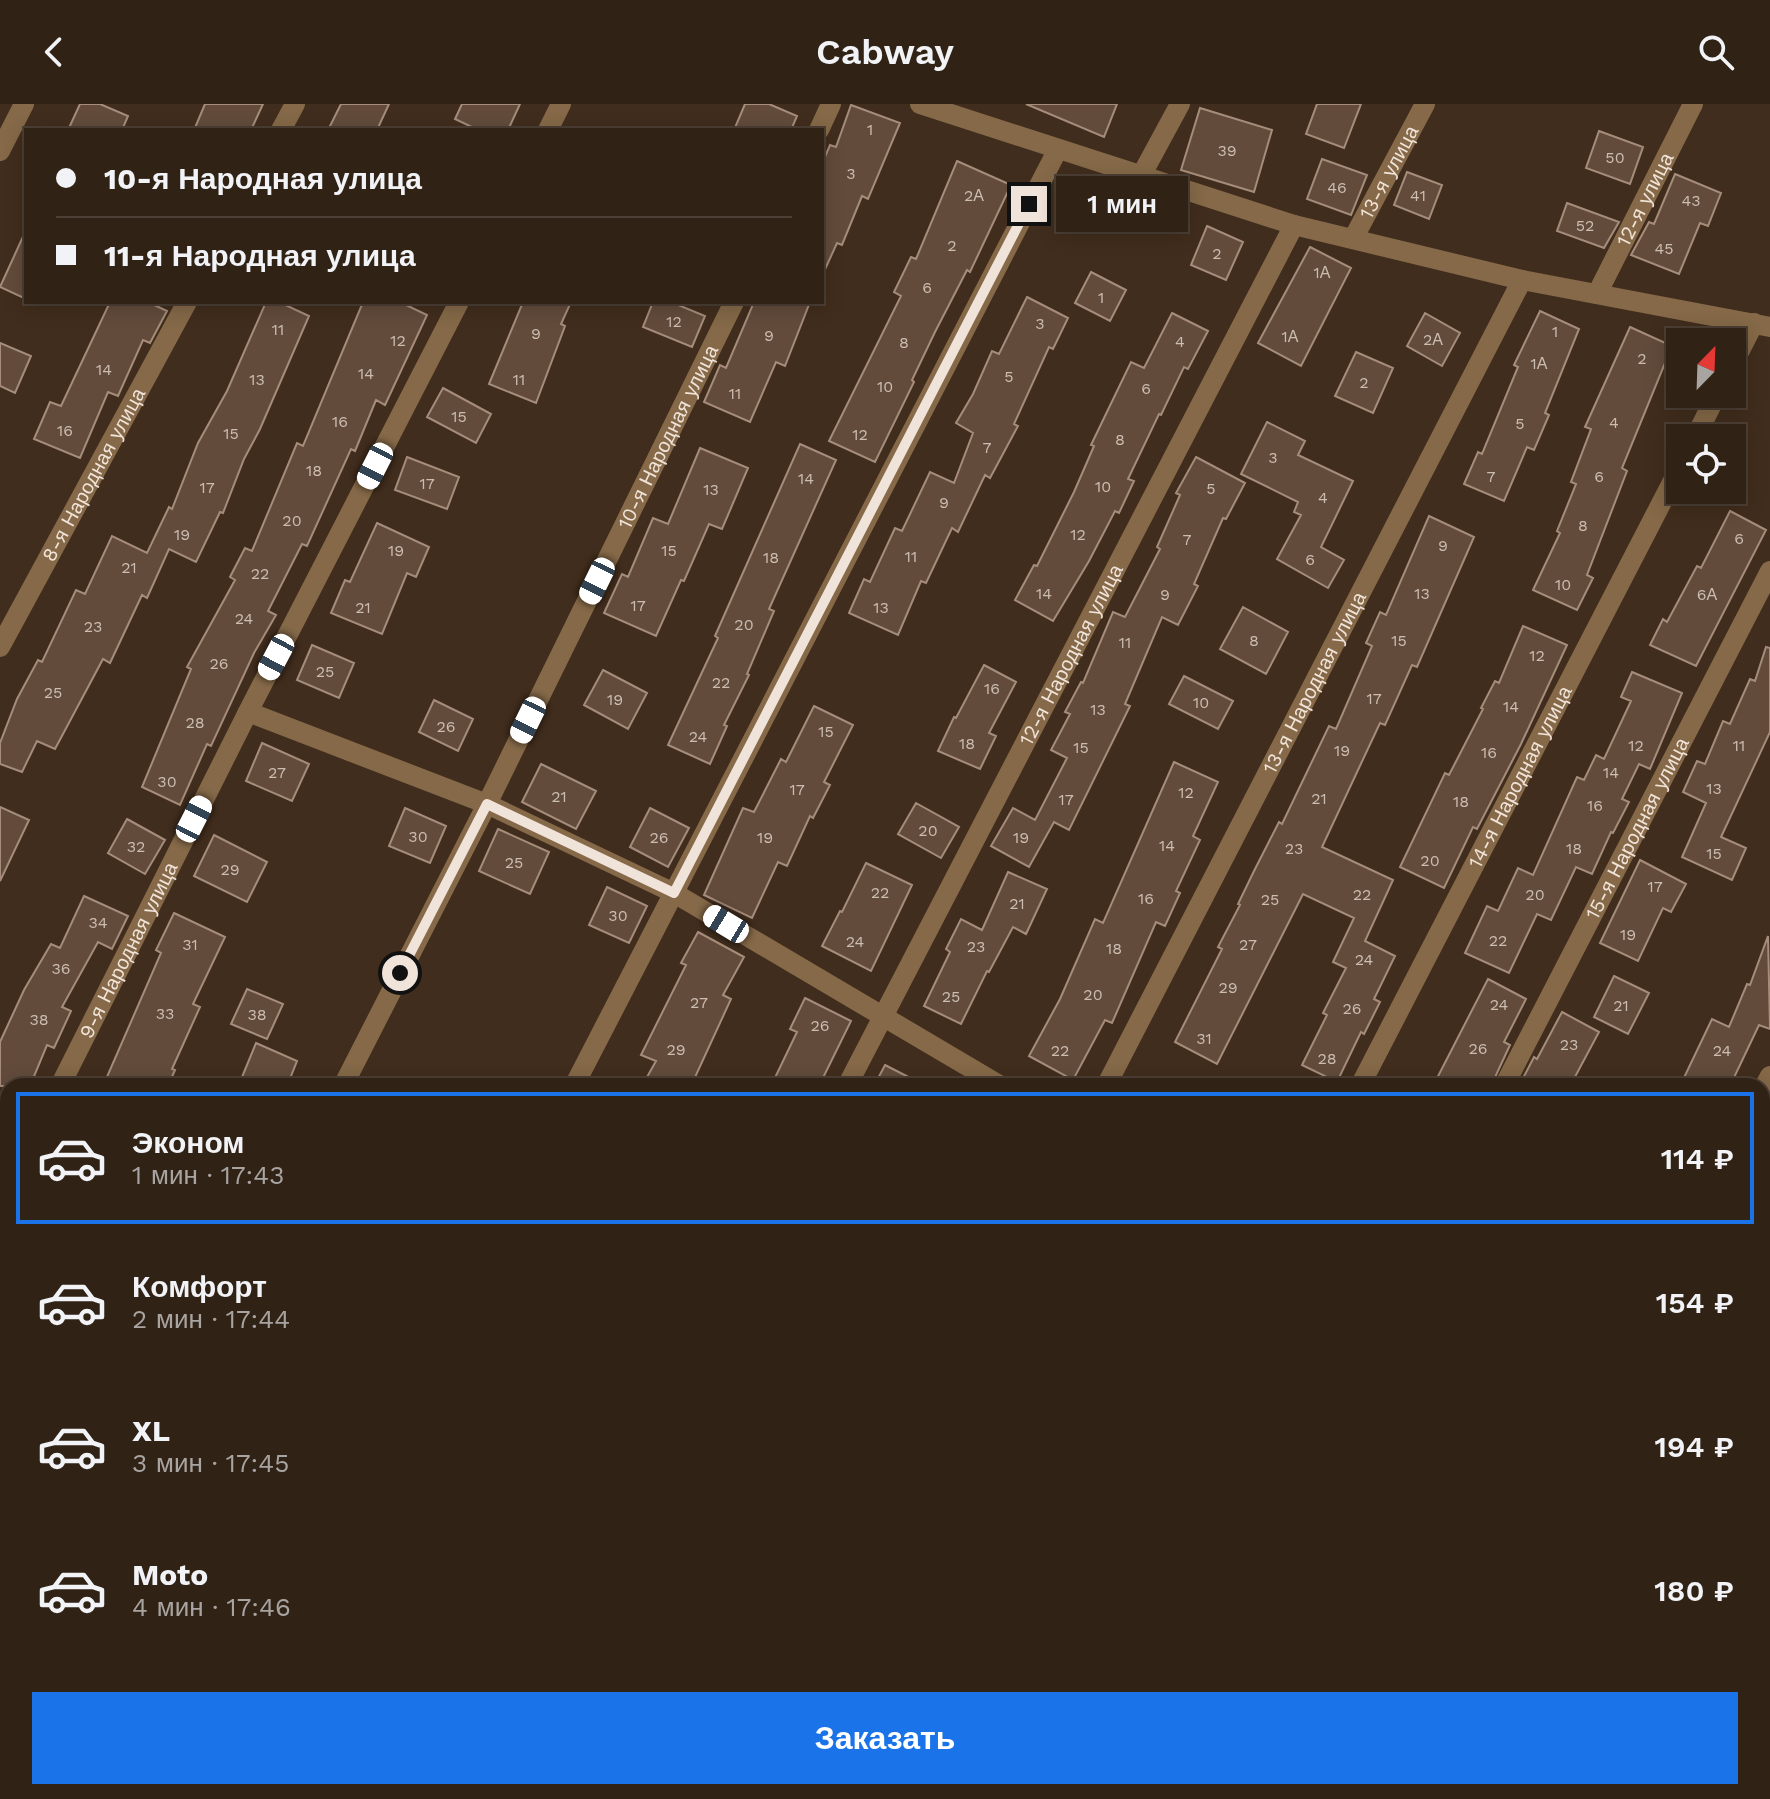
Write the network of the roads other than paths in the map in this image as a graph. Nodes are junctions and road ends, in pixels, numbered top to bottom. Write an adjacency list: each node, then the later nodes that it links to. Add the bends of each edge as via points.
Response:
1 (24, 104): 14 (street)
2 (295, 104): 10 (street)
3 (561, 104): 11 (street)
4 (831, 104): 12 (street)
5 (920, 104): 9 (street)
6 (1180, 104): 15 (street)
7 (1425, 104): 17 (street, 13-я улица)
8 (1693, 104): 19 (street, 12-я улица)
9 (951, 108): 13 (street)
10 (282, 128)
11 (549, 128)
12 (820, 128)
13 (1058, 149): 15 (street); 30 (street)
14 (0, 151)
15 (1141, 176): 16 (street)
16 (1294, 225): 17 (street); 31 (street, 12-я Народная улица)
17 (1353, 239): 18 (street)
18 (1522, 280): 19 (street); 37 (street, 13-я Народная улица)
19 (1597, 294): 23 (street)
20 (186, 304): 27 (street, 8-я Народная улица)
21 (458, 304): 28 (street, 9-я Народная улица)
22 (733, 304): 29 (street, 10-я Народная улица)
23 (1762, 325): 24 (street)
24 (1746, 347)
25 (1666, 494): 38 (street, 14-я Народная улица)
26 (1770, 571): 39 (street, 15-я Народная улица)
27 (0, 647)
28 (248, 712): 29 (street); 32 (street, 9-я Народная улица)
29 (487, 804): 30 (street); 33 (street, 10-я Народная улица)
30 (674, 893): 31 (street); 34 (street)
31 (883, 1017): 35 (street, 12-я Народная улица); 36 (street)
32 (64, 1078)
33 (347, 1078)
34 (578, 1078)
35 (851, 1078)
36 (987, 1078)
37 (1110, 1078)
38 (1364, 1078)
39 (1508, 1078)

